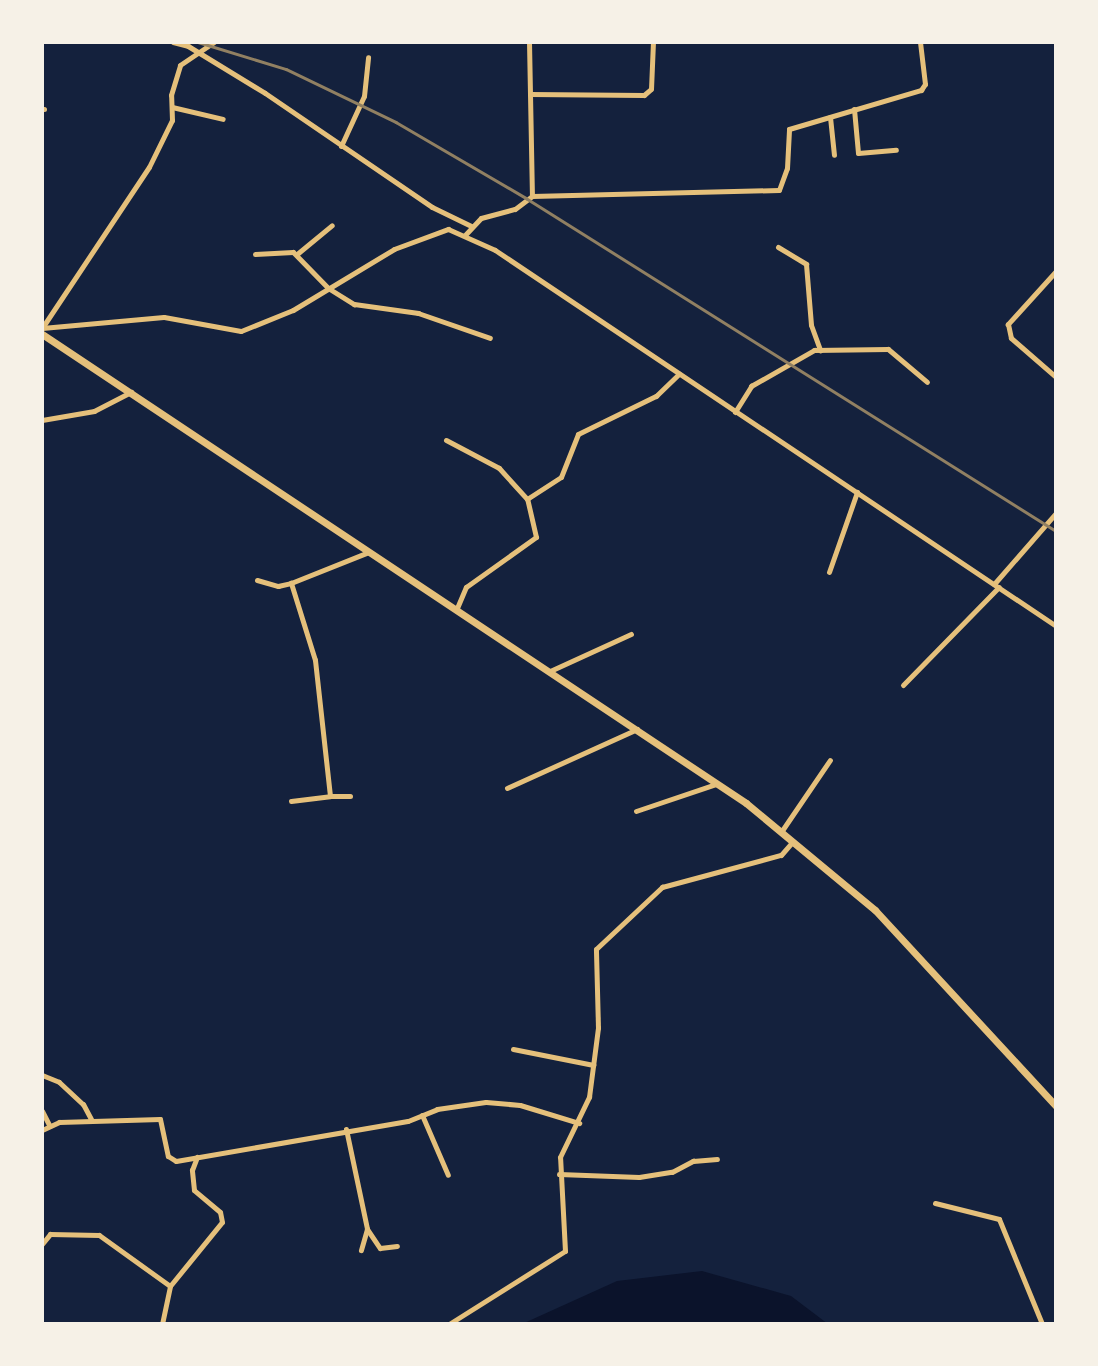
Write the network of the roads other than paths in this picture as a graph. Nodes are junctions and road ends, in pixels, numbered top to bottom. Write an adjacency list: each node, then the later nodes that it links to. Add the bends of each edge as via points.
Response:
1 (173, 42): 6 (street)
2 (214, 42): 6 (street)
3 (529, 42): 8 (street)
4 (653, 42): 8 (street, via 651,89 644,95)
5 (920, 42): 10 (street, via 924,88)
6 (195, 52): 9 (street, via 180,65 174,78); 13 (street)
7 (368, 57): 13 (street, via 364,96)
8 (530, 94): 16 (street)
9 (172, 107): 12 (street); 25 (street, via 172,120 149,167)
10 (854, 109): 11 (street); 14 (street, via 858,152)
11 (830, 117): 15 (street); 16 (street, via 786,132 788,168 776,191)
12 (223, 120)
13 (341, 146): 18 (street, via 432,207)
14 (896, 150)
15 (834, 155)
16 (533, 196): 18 (street, via 515,209 487,216)
17 (332, 225): 22 (street)
18 (471, 226): 19 (street)
19 (465, 235): 24 (street, via 438,230 376,258); 29 (street, via 495,250)
20 (778, 247): 28 (street, via 806,264 811,324)
21 (255, 254): 22 (street)
22 (297, 254): 24 (street)
23 (1056, 271): 30 (street, via 1013,316 1008,331)
24 (328, 288): 25 (street, via 293,310 241,331 164,317); 27 (street, via 360,306 418,313)
25 (42, 328)
26 (42, 334): 32 (street)
27 (490, 338)
28 (820, 350): 31 (street, via 888,349); 33 (street, via 751,386)
29 (679, 374): 33 (street); 37 (street, via 656,396 578,434 561,477)
30 (1056, 377)
31 (927, 382)
32 (131, 392): 34 (street, via 94,411); 39 (street)
33 (735, 412): 36 (street)
34 (42, 420)
35 (446, 440): 37 (street, via 499,468)
36 (857, 492): 40 (street); 43 (street)
37 (527, 499): 44 (street, via 536,537 466,587)
38 (1056, 513): 43 (street)
39 (371, 551): 42 (street); 44 (street)
40 (829, 572)
41 (257, 580): 42 (street, via 278,586)
42 (291, 583): 53 (street, via 315,660)
43 (996, 585): 45 (street); 48 (street)
44 (457, 608): 47 (street)
45 (1056, 626)
46 (631, 634): 47 (street)
47 (550, 671): 49 (street)
48 (903, 685)
49 (637, 729): 51 (street); 52 (street)
50 (830, 760): 57 (street)
51 (718, 783): 56 (street); 57 (street)
52 (507, 788)
53 (330, 796): 54 (street); 55 (street)
54 (350, 796)
55 (291, 801)
56 (636, 811)
57 (781, 832): 58 (street)
58 (793, 841): 60 (street, via 781,855 662,887 599,946 595,954 598,1028); 62 (street, via 876,910)
59 (513, 1049): 60 (street)
60 (593, 1065): 66 (street)
61 (42, 1075): 65 (street, via 59,1082 83,1104)
62 (1056, 1106)
63 (42, 1111): 67 (street)
64 (422, 1115): 66 (street, via 495,1102); 68 (street); 73 (street)
65 (91, 1119): 67 (street); 70 (street, via 160,1119 171,1159)
66 (579, 1123): 72 (street, via 561,1151)
67 (49, 1125): 69 (street)
68 (346, 1129): 70 (street); 75 (street)
69 (42, 1130)
70 (197, 1157): 79 (street, via 192,1170 194,1190 223,1218)
71 (718, 1159): 72 (street, via 693,1161 672,1172 639,1177)
72 (559, 1174): 81 (street, via 563,1254 490,1300 468,1308)
73 (448, 1175)
74 (935, 1203): 82 (street, via 999,1220)
75 (367, 1229): 77 (street, via 380,1248); 78 (street)
76 (42, 1244): 79 (street, via 50,1234 99,1235)
77 (397, 1246)
78 (361, 1250)
79 (170, 1286): 80 (street)
80 (162, 1324)
81 (449, 1324)
82 (1042, 1324)

